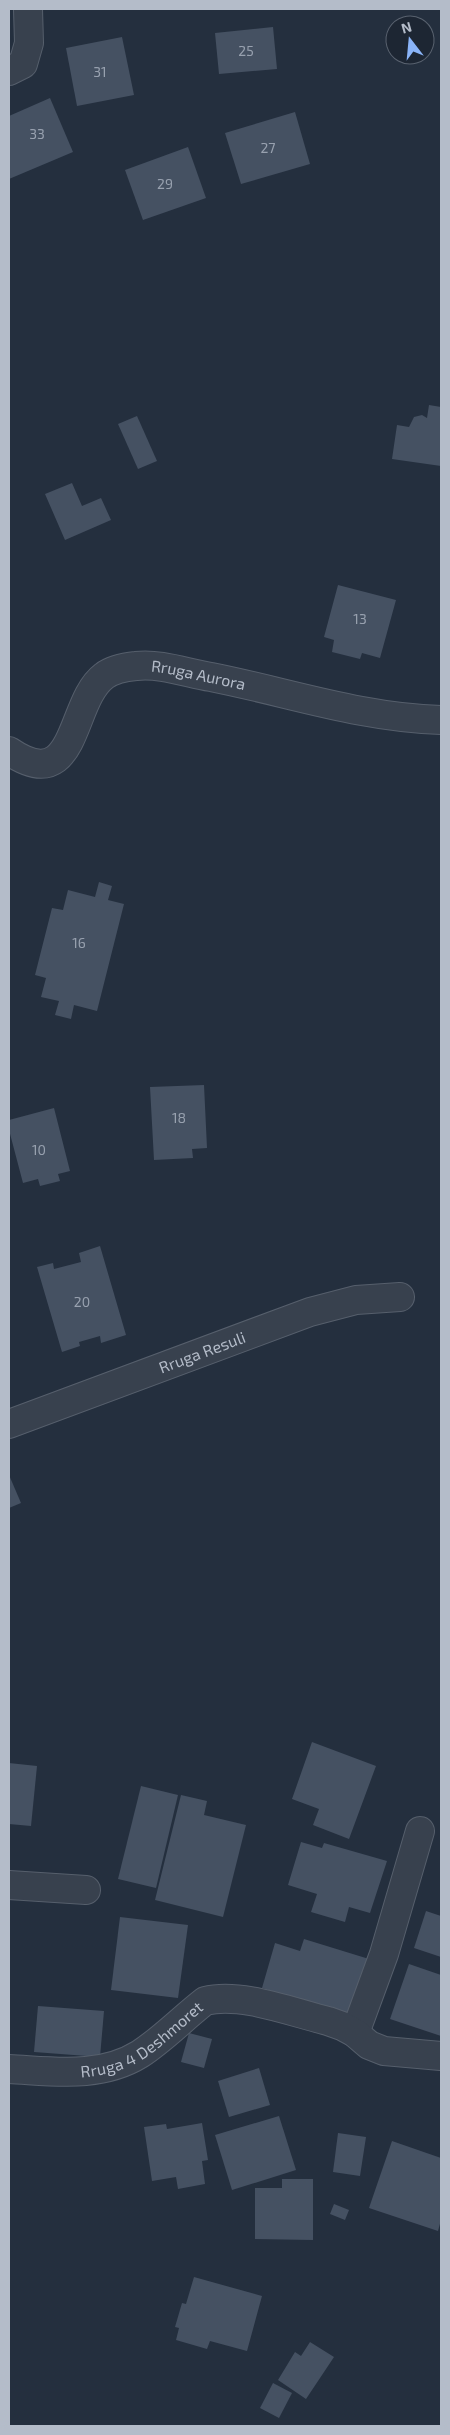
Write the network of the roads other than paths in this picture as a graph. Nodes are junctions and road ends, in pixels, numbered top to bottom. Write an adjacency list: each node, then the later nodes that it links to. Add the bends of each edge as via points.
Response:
1 (28, 9): 2 (street, via 29,43 24,64)
2 (9, 71)
3 (441, 720): 4 (street, Rruga Aurora, via 340,708 253,686 142,665 120,668 104,676 93,688 62,753 48,763 32,763)
4 (9, 751)
5 (400, 1297): 6 (street, Rruga Resuli, via 356,1300 310,1312)
6 (9, 1424)
7 (420, 1831): 10 (street, via 384,1954)
8 (9, 1885): 9 (street)
9 (86, 1890)
10 (355, 2033): 11 (street, Rruga 4 Deshmoret, via 369,2045 384,2051); 12 (street, Rruga 4 Deshmoret, via 328,2021 239,1999 218,1997 205,2000 138,2055 110,2067 79,2073)
11 (441, 2056)
12 (9, 2069)

